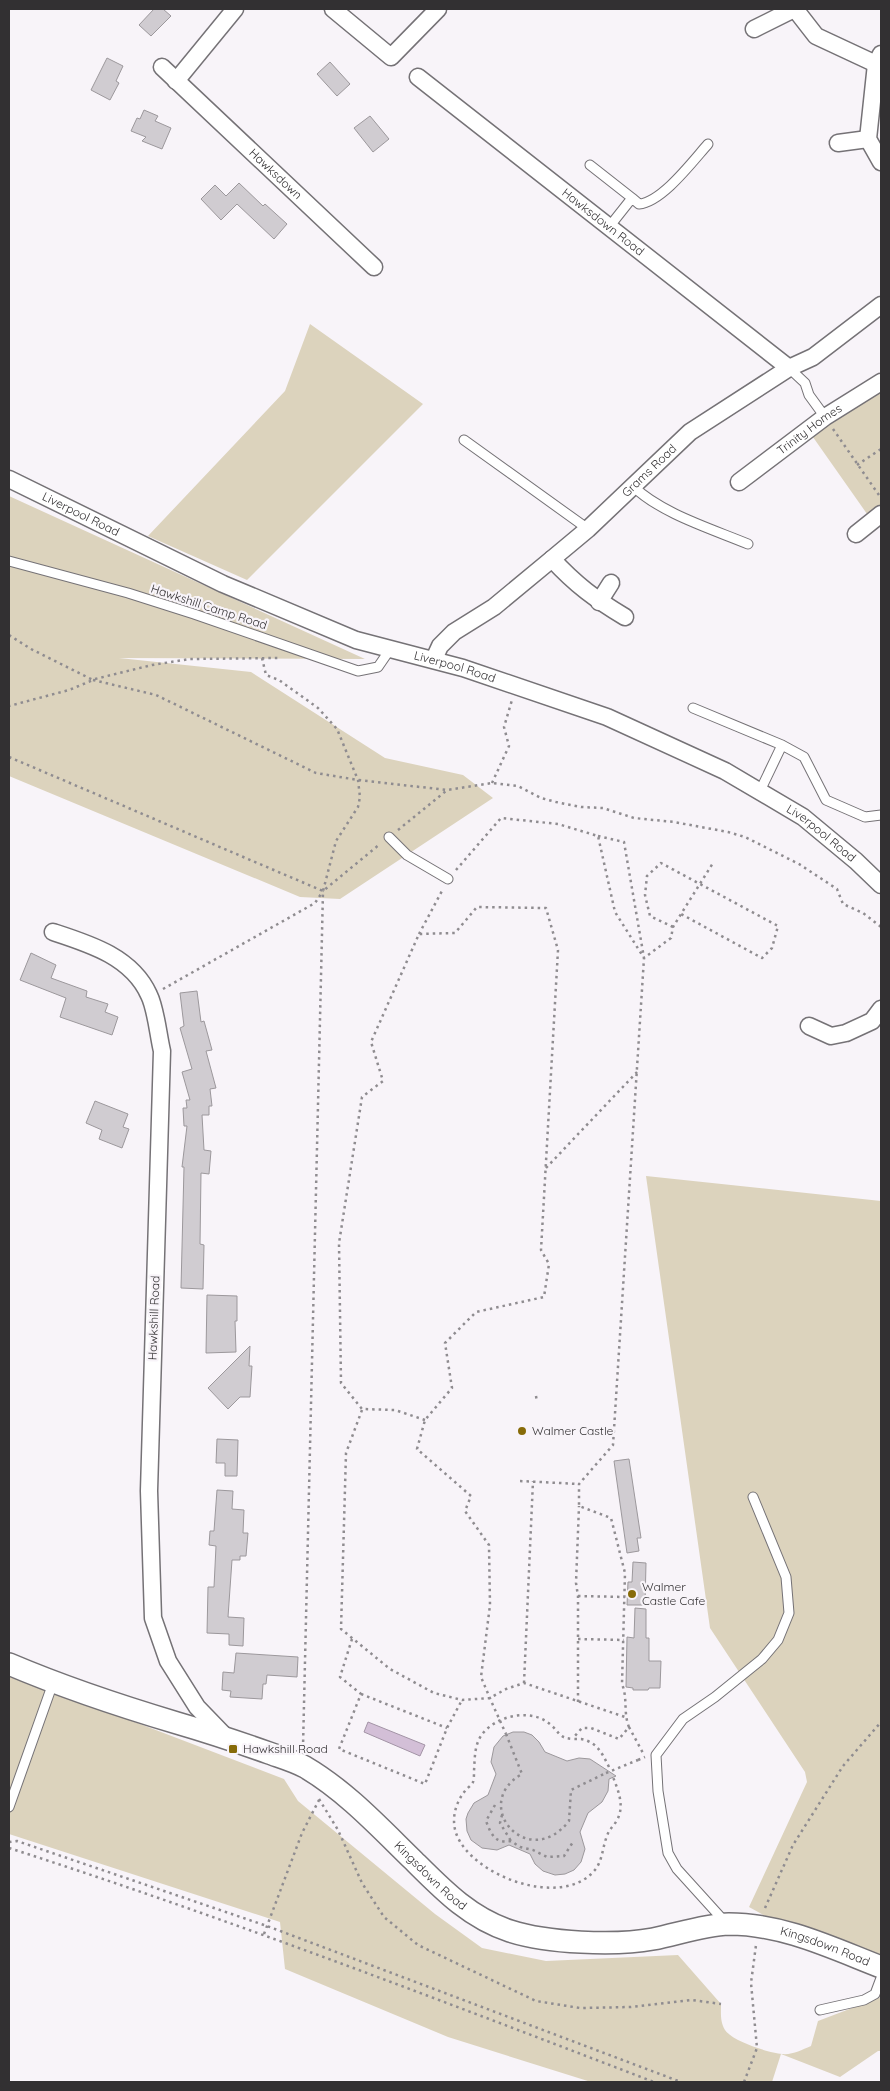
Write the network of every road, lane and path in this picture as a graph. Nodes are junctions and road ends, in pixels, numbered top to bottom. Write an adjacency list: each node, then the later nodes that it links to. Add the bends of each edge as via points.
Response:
1 (235, 9): 9 (street)
2 (333, 9): 3 (street, via 392,57)
3 (438, 9)
4 (794, 9): 5 (street); 6 (street, via 816,36)
5 (754, 29)
6 (878, 59): 10 (street)
7 (162, 67): 9 (street, Hawksdown)
8 (418, 77): 16 (street, Hawksdown Road)
9 (176, 81): 17 (street, Hawksdown)
10 (868, 139): 11 (street); 13 (street)
11 (838, 143)
12 (708, 144): 15 (lane, via 648,203 639,204)
13 (881, 162)
14 (590, 165): 15 (lane)
15 (632, 198): 16 (lane)
16 (609, 227): 19 (street, Hawksdown Road)
17 (374, 267)
18 (881, 304): 19 (street, Grams Road, via 814,357)
19 (789, 368): 21 (lane, via 805,383 809,395); 27 (street, Grams Road, via 690,432)
20 (881, 382): 21 (street, Trinity Homes)
21 (825, 417): 24 (path); 26 (street, Trinity Homes)
22 (464, 440): 30 (lane)
23 (881, 449): 24 (path)
24 (857, 465): 28 (path)
25 (9, 479): 39 (street, Liverpool Road, via 223,584 356,640)
26 (739, 482)
27 (633, 486): 30 (street, Grams Road); 32 (lane, via 644,497 667,509)
28 (881, 498)
29 (881, 514): 31 (street)
30 (588, 529): 33 (street, Grams Road)
31 (856, 534)
32 (748, 544)
33 (552, 560): 36 (street); 40 (street, Grams Road, via 494,607 454,632 440,646)
34 (9, 561): 39 (lane, Hawkshill Camp Road, via 185,611 358,671 378,667)
35 (611, 583): 36 (street)
36 (599, 602): 37 (street)
37 (625, 617)
38 (9, 635): 41 (path)
39 (390, 648): 40 (street, Liverpool Road)
40 (434, 659): 42 (street, Liverpool Road)
41 (93, 680): 43 (path); 47 (path, via 156,695 316,773); 47 (path, via 190,659 262,658 266,674 318,708 337,729)
42 (516, 686): 48 (path, via 504,727 509,746); 50 (street, Liverpool Road, via 607,717 725,771)
43 (9, 706)
44 (693, 708): 45 (lane)
45 (782, 745): 50 (lane); 51 (lane, via 804,757 826,800 865,817)
46 (9, 757): 58 (path)
47 (358, 780): 49 (path); 58 (path, via 358,807 336,841)
48 (492, 783): 49 (path); 61 (path, via 518,786 541,798 580,807 603,808 634,818 706,826 745,837 799,864 836,889 843,904 864,913)
49 (447, 790): 53 (path)
50 (760, 791): 57 (street, Liverpool Road, via 803,817)
51 (881, 815)
52 (598, 836): 55 (path, via 558,824 501,818); 64 (path, via 615,912); 64 (path, via 624,842)
53 (389, 837): 55 (lane, via 407,855); 58 (path)
54 (713, 863): 56 (path)
55 (448, 879): 63 (path)
56 (700, 884): 59 (path); 59 (path, via 778,926 772,948 762,958); 60 (path, via 661,863 646,876 645,895 650,916)
57 (881, 884)
58 (323, 890): 65 (path, via 315,903); 99 (path)
59 (681, 914): 60 (path)
60 (673, 927): 64 (path, via 671,938)
61 (881, 927)
62 (53, 932): 65 (street, Hawkshill Road, via 92,945 122,961)
63 (419, 934): 69 (path, via 455,933 477,907 546,908 558,950); 72 (path, via 371,1042 383,1081 362,1097 339,1243 341,1383)
64 (644, 958): 68 (path)
65 (150, 996): 95 (street, Hawkshill Road, via 162,1051 149,1491 154,1618 168,1661 197,1707)
66 (881, 1009): 67 (street, via 872,1021 846,1033 831,1036)
67 (809, 1026)
68 (637, 1071): 69 (path); 76 (path, via 613,1445)
69 (545, 1169): 73 (path, via 541,1250 550,1264 544,1297 476,1312 445,1343 452,1388)
70 (536, 1396): 71 (path)
71 (536, 1402)
72 (362, 1409): 73 (path, via 395,1410); 81 (path, via 346,1453 341,1628)
73 (425, 1420): 88 (path, via 417,1449 471,1496 465,1511 489,1545 490,1604 481,1677)
74 (520, 1481): 75 (path)
75 (532, 1482): 76 (path); 86 (path)
76 (579, 1484): 78 (path)
77 (752, 1496): 110 (lane, via 786,1577 788,1613 778,1640 762,1659 684,1719 656,1755 668,1853 677,1869)
78 (579, 1506): 79 (path); 80 (path, via 611,1518 625,1573)
79 (578, 1596): 80 (path); 82 (path)
80 (625, 1597): 83 (path)
81 (352, 1639): 87 (path, via 340,1677); 89 (path, via 390,1669 434,1693)
82 (578, 1639): 83 (path); 90 (path)
83 (624, 1640): 91 (path, via 622,1684 626,1692)
84 (9, 1664): 85 (street, Kingsdown Road)
85 (53, 1683): 95 (street, Kingsdown Road); 104 (lane)
86 (524, 1683): 88 (path); 90 (path)
87 (361, 1694): 94 (path); 94 (path, via 339,1748 425,1784)
88 (490, 1698): 89 (path); 105 (path, bridge, via 523,1773 509,1782 503,1795)
89 (462, 1700): 94 (path)
90 (578, 1702): 91 (path)
91 (625, 1717): 93 (path)
92 (881, 1722): 112 (path, via 842,1766 793,1846)
93 (629, 1727): 96 (path, via 619,1739 582,1728); 97 (path)
94 (448, 1728)
95 (228, 1738): 99 (street, Kingsdown Road)
96 (573, 1738): 100 (path, via 597,1746); 101 (path, via 559,1734 552,1725 537,1717 522,1715 507,1716 482,1733 476,1747 474,1782 464,1792 453,1820 456,1834 466,1850 502,1876 528,1884 550,1888 580,1882 595,1871 603,1856 605,1840 617,1820 620,1793)
97 (645, 1758)
98 (638, 1760): 105 (path, bridge, via 571,1790 569,1821 544,1839 517,1835 504,1822)
99 (304, 1766): 110 (street, Kingsdown Road, via 354,1803 447,1894 488,1923 539,1938 614,1943)
100 (608, 1767)
101 (613, 1777)
102 (320, 1800): 111 (path, via 302,1832)
103 (495, 1805): 106 (path, via 486,1821 492,1836 503,1842)
104 (9, 1807)
105 (502, 1814): 106 (path, via 500,1823)
106 (511, 1841): 108 (path, via 546,1857 564,1856)
107 (9, 1842): 111 (path, via 17,1841)
108 (573, 1842)
109 (9, 1848): 113 (path)
110 (727, 1924): 112 (street, Kingsdown Road)
111 (267, 1926): 113 (path); 118 (path)
112 (759, 1926): 114 (street, Kingsdown Road, via 791,1933); 119 (path, via 750,1982 757,2048)
113 (264, 1934): 117 (path)
114 (881, 1967)
115 (881, 1978): 116 (lane, via 875,1994 864,2000)
116 (820, 2010)
117 (654, 2082)
118 (682, 2082)
119 (744, 2082)

